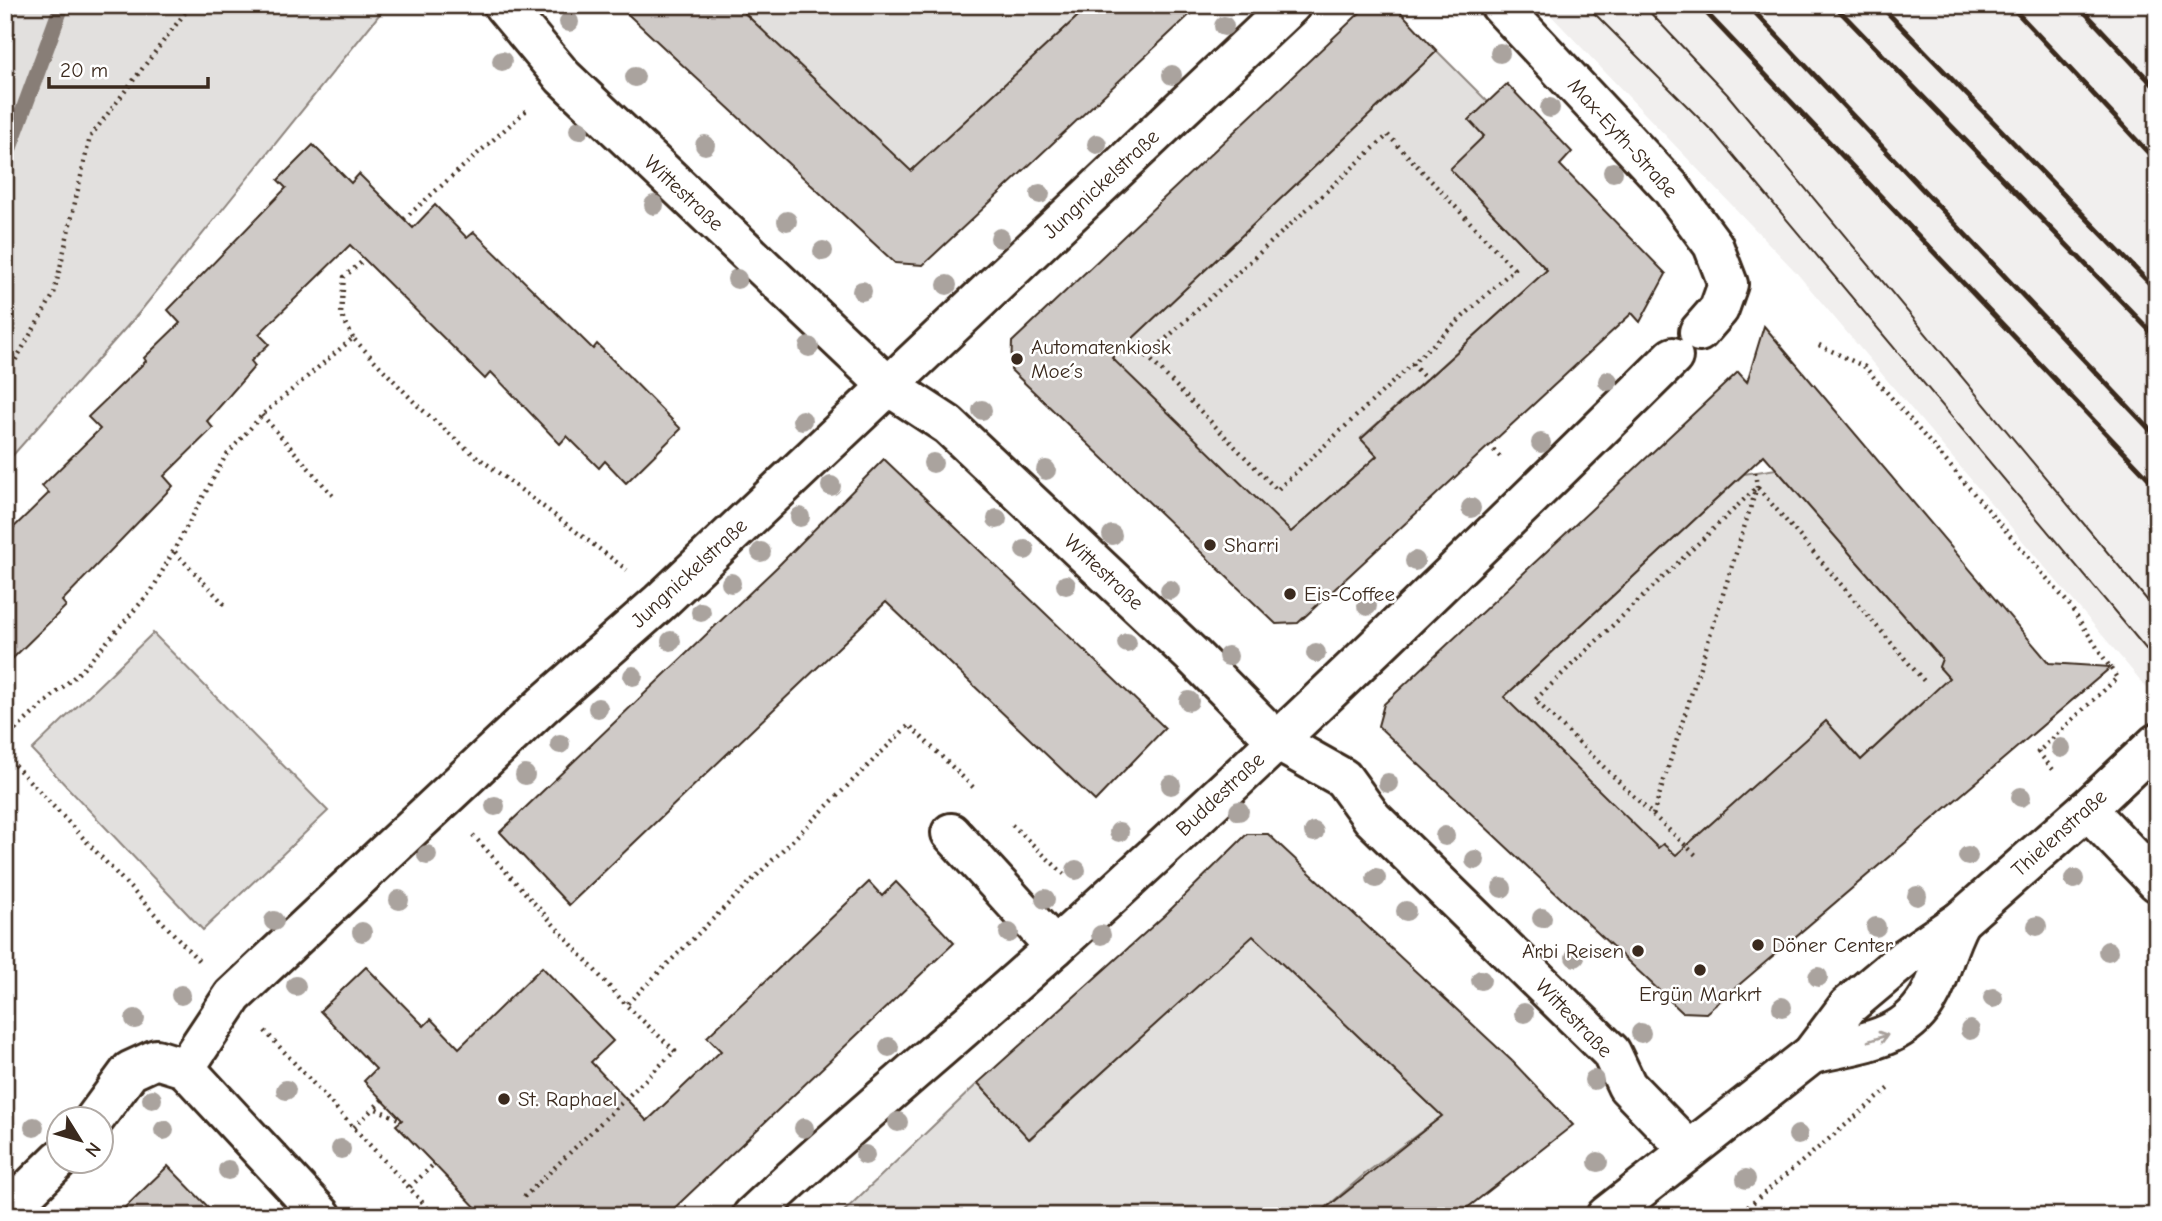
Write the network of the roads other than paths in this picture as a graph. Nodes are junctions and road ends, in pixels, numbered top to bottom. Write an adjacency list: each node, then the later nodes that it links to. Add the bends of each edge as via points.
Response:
1 (503, 5): 5 (street, Wittestraße, via 563,77)
2 (1291, 5): 5 (street, Jungnickelstraße)
3 (1500, 5): 4 (street, Max-Eyth-Straße, via 1670,187 1713,245)
4 (1728, 284): 6 (street, Buddestraße, via 1719,309 1686,344)
5 (887, 385): 6 (street, Wittestraße, via 948,425); 14 (street, Jungnickelstraße, via 660,602 543,705 233,996)
6 (1277, 741): 12 (street, Buddestraße); 16 (street, Wittestraße, via 1343,778 1372,818 1611,1052 1627,1086)
7 (2157, 743): 8 (street, Thielenstraße)
8 (2087, 809): 10 (street); 11 (street, Thielenstraße)
9 (951, 833): 12 (street)
10 (2157, 882)
11 (1960, 921): 13 (street, Thielenstraße, via 1904,959 1848,1006); 13 (street, Thielenstraße, one-way to 11, via 1878,1040 1901,1029 1928,999)
12 (1055, 947): 20 (street, Buddestraße)
13 (1812, 1054): 16 (street, Thielenstraße)
14 (185, 1068): 15 (street, via 156,1059 130,1071); 19 (street)
15 (104, 1106)
16 (1689, 1150): 21 (street, Thielenstraße)
17 (46, 1173): 18 (street)
18 (5, 1213)
19 (322, 1216)
20 (752, 1216)
21 (1606, 1216)

